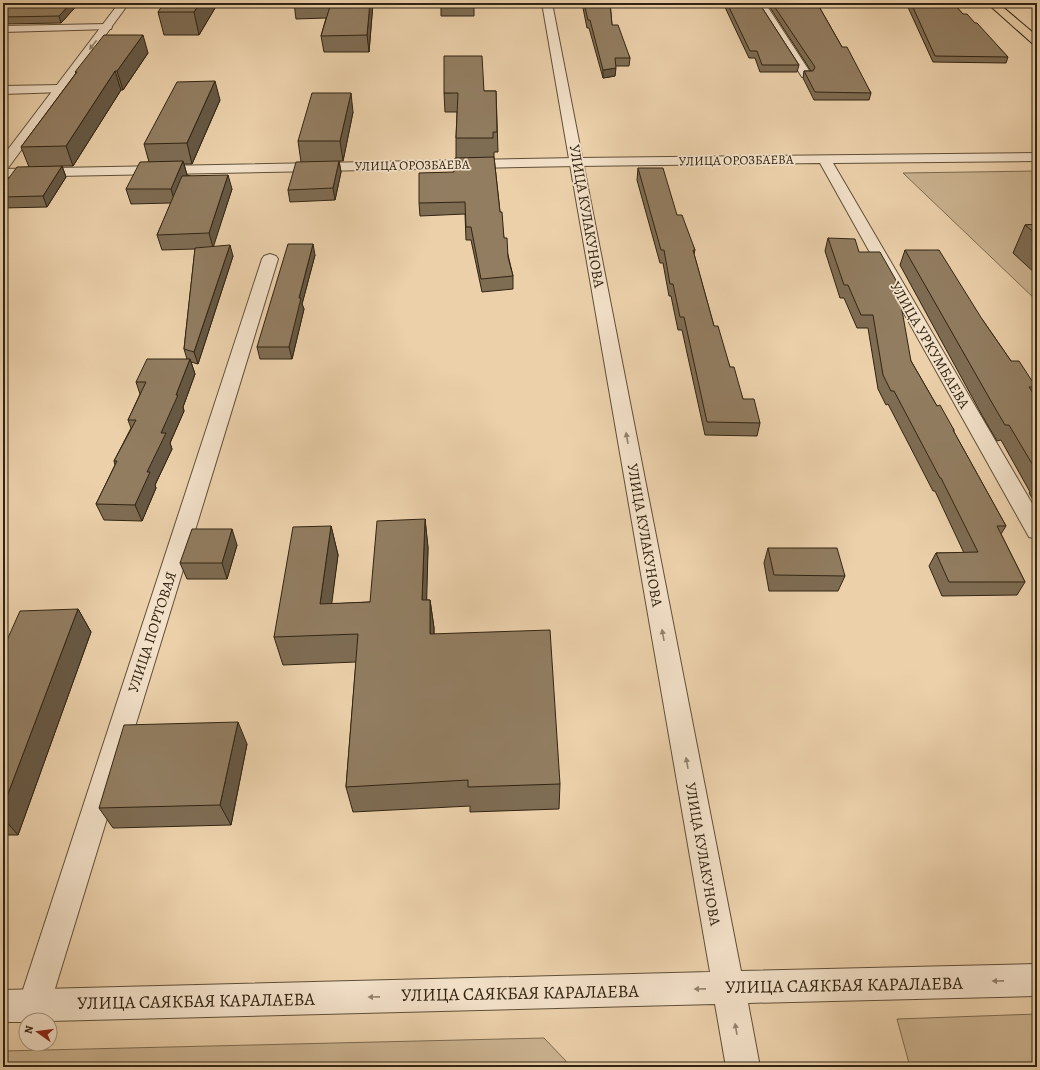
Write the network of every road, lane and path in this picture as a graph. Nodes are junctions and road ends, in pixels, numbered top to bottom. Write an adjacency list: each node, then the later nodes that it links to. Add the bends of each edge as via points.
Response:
1 (124, 3): 5 (street)
2 (547, 3): 13 (street, УЛИЦА КУЛАКУНОВА)
3 (760, 3): 8 (street)
4 (992, 3): 7 (highway)
5 (106, 27): 6 (street); 9 (street, one-way to 9)
6 (3, 29)
7 (1037, 42)
8 (806, 75)
9 (60, 89): 10 (street); 14 (street)
10 (3, 90)
11 (1037, 157): 12 (street, УЛИЦА ОРОЗБАЕВА)
12 (824, 159): 13 (street, УЛИЦА ОРОЗБАЕВА); 17 (street, УЛИЦА УРКУМБАЕВА)
13 (577, 162): 15 (street, УЛИЦА ОРОЗБАЕВА); 19 (street, УЛИЦА КУЛАКУНОВА, one-way to 13)
14 (3, 165)
15 (3, 173)
16 (270, 259): 20 (street, УЛИЦА ПОРТОВАЯ)
17 (1037, 531)
18 (1037, 980): 19 (street, УЛИЦА САЯКБАЯ КАРАЛАЕВА, one-way to 19)
19 (728, 988): 20 (street, УЛИЦА САЯКБАЯ КАРАЛАЕВА, one-way to 20); 22 (street, УЛИЦА КУЛАКУНОВА, one-way to 19)
20 (34, 1005): 21 (street, УЛИЦА САЯКБАЯ КАРАЛАЕВА)
21 (3, 1006)
22 (743, 1067)

